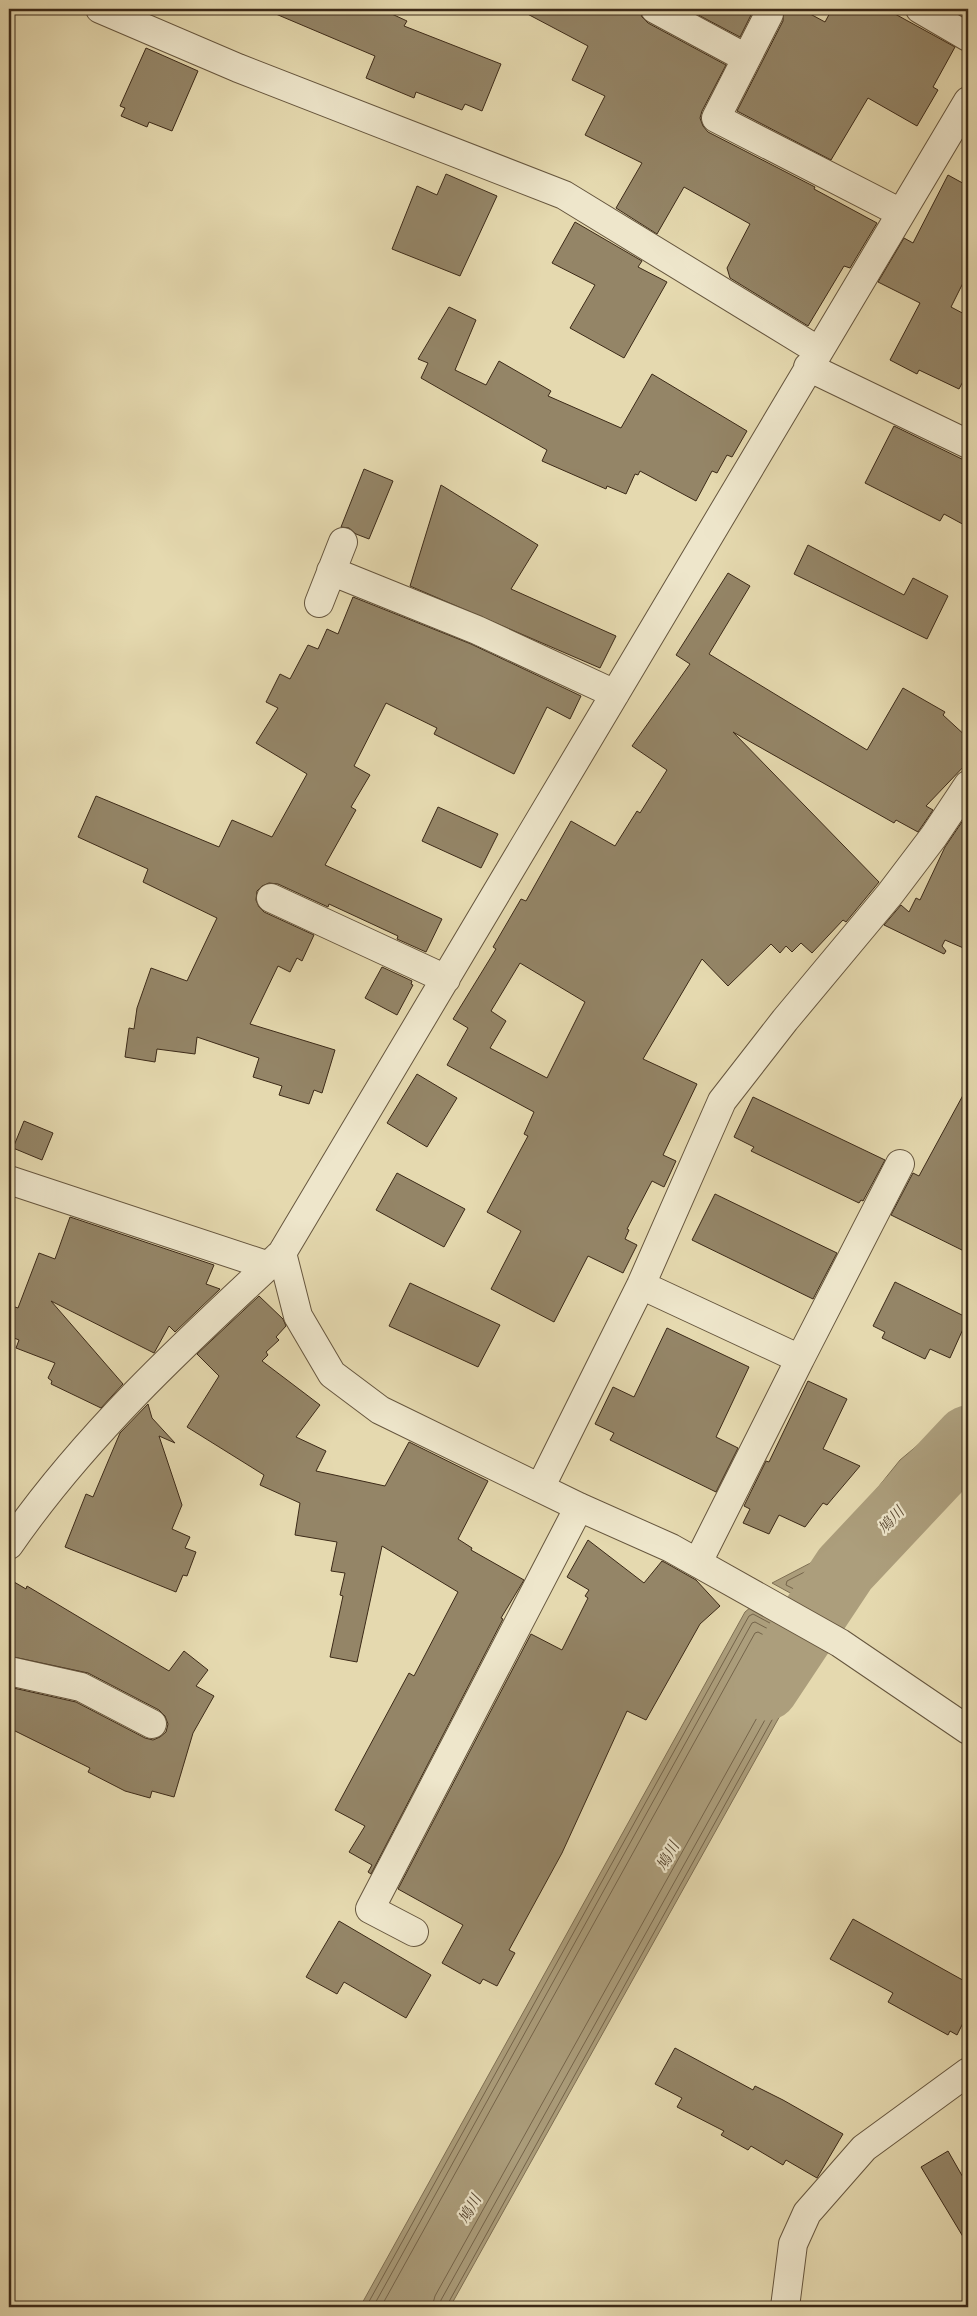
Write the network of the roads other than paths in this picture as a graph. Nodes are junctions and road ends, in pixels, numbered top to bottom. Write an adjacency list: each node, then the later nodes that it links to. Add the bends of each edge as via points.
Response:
1 (100, 9): 9 (street, via 238,68 564,195)
2 (655, 9): 6 (street)
3 (920, 9): 5 (street)
4 (769, 14): 6 (street)
5 (968, 36)
6 (746, 58): 8 (street, via 716,118)
7 (968, 101): 8 (street)
8 (901, 213): 9 (street)
9 (814, 359): 10 (street); 14 (street)
10 (968, 444)
11 (343, 542): 12 (street)
12 (331, 571): 13 (street); 14 (street, via 477,630)
13 (319, 603)
14 (615, 694): 17 (street)
15 (968, 785): 21 (street, via 890,894 784,1020 722,1101)
16 (271, 898): 17 (street)
17 (446, 979): 20 (street)
18 (900, 1164): 22 (street)
19 (9, 1180): 20 (street)
20 (276, 1260): 23 (street, via 298,1316 332,1374 380,1410); 25 (street, via 166,1362 86,1448)
21 (641, 1285): 22 (street); 23 (street)
22 (800, 1359): 26 (street)
23 (540, 1488): 24 (street)
24 (579, 1508): 26 (street); 30 (street, via 370,1909)
25 (9, 1545)
26 (698, 1562): 29 (street, via 840,1642)
27 (9, 1671): 28 (street, via 81,1687)
28 (152, 1724)
29 (968, 1730)
30 (414, 1932)
31 (968, 2072): 32 (street, via 864,2148 807,2213 793,2244)
32 (785, 2307)

